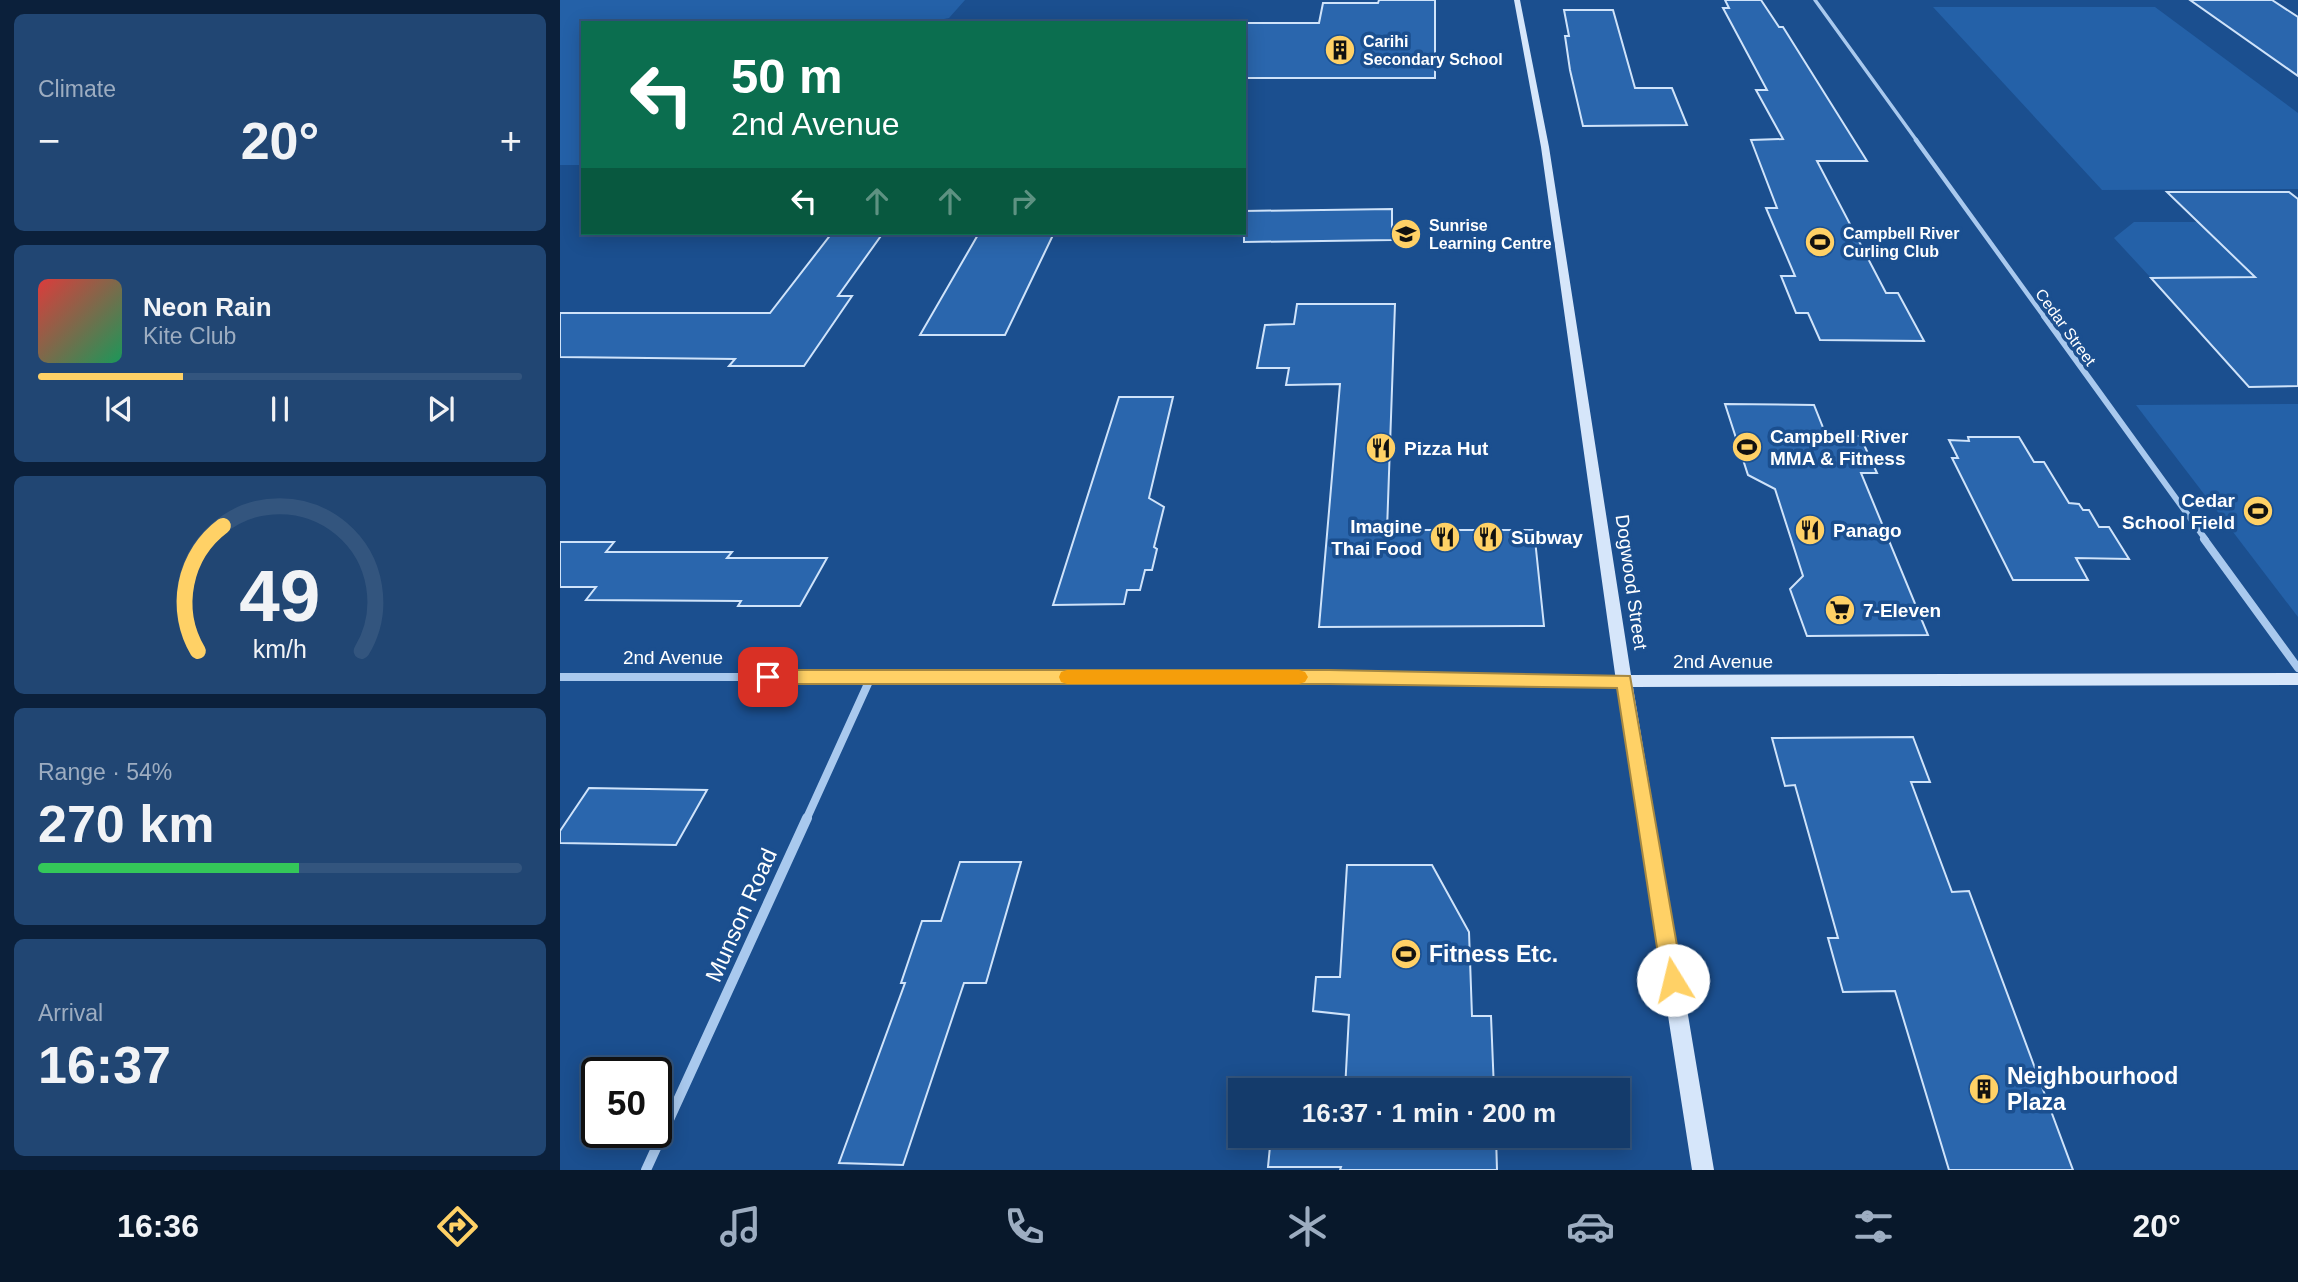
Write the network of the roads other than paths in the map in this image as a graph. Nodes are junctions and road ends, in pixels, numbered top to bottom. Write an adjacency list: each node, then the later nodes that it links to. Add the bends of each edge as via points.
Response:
1 (1517, 0): 7 (main road, Dogwood Street, via 1545,147)
2 (1815, 0): 3 (street, Cedar Street)
3 (2298, 668)
4 (560, 677): 5 (street, 2nd Avenue)
5 (871, 677): 7 (street, 2nd Avenue); 8 (street, Munson Road)
6 (2298, 679): 7 (main road, 2nd Avenue)
7 (1624, 681): 9 (main road, Dogwood Street)
8 (646, 1170)
9 (1703, 1170)

